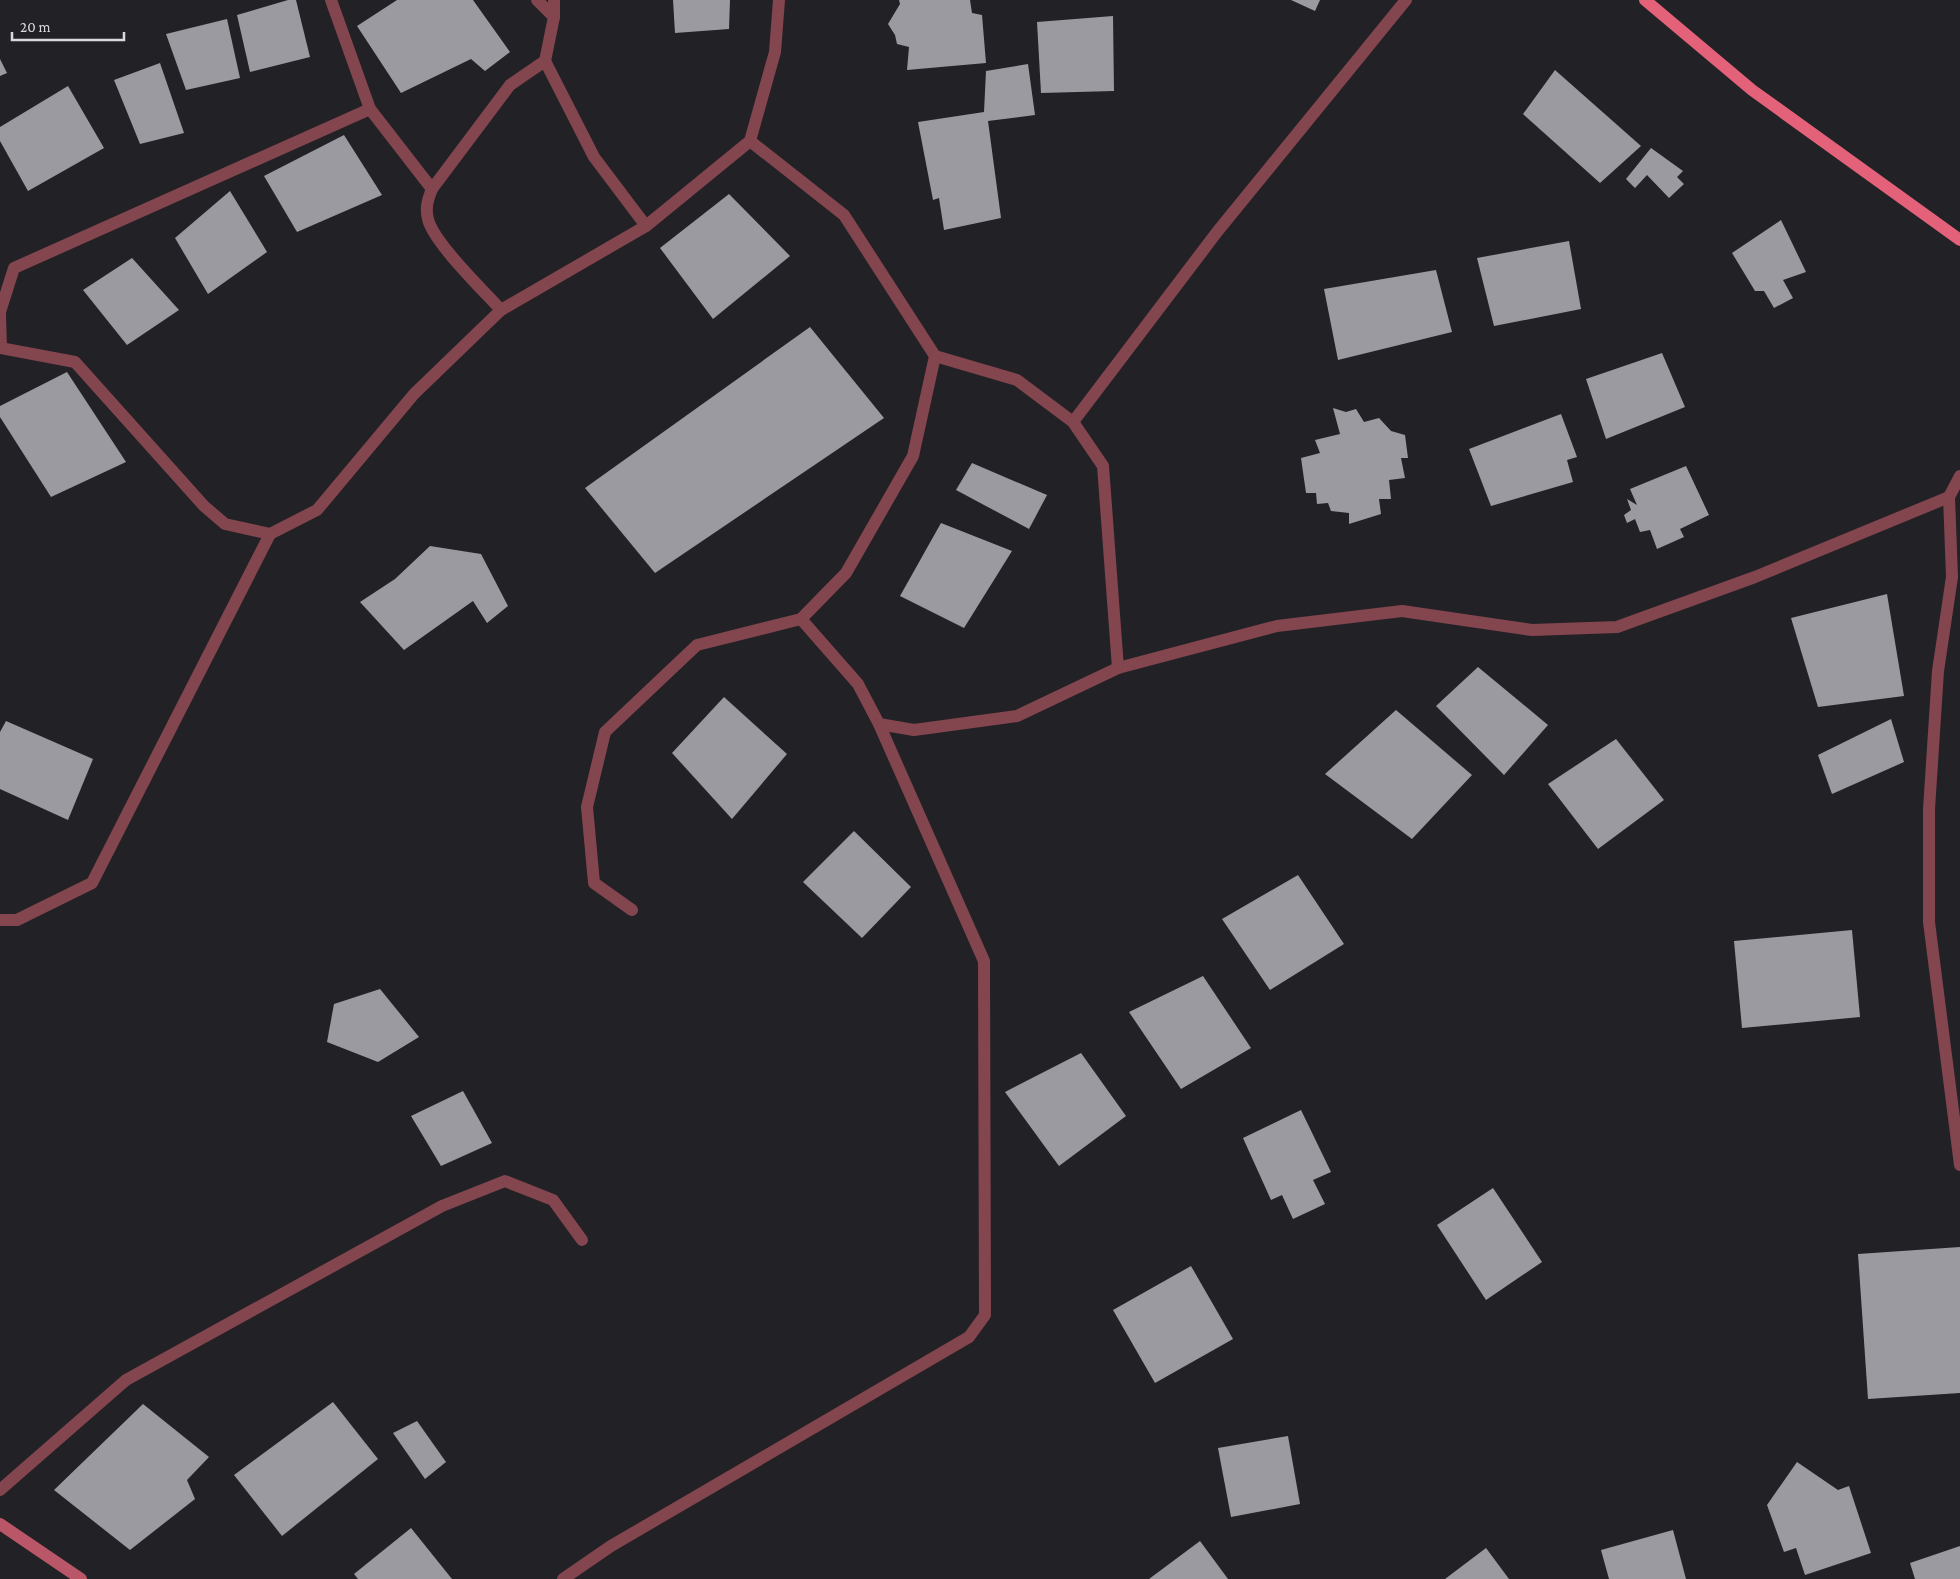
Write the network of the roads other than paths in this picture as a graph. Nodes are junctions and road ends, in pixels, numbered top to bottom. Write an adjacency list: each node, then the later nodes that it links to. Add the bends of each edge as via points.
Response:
1 (331, 0): 9 (street)
2 (537, 0): 7 (street)
3 (554, 0): 7 (street)
4 (779, 0): 10 (street, via 775,52)
5 (1406, 0): 18 (street, via 1216,232)
6 (1645, 0): 13 (main road, via 1752,90)
7 (554, 17): 8 (street)
8 (545, 61): 11 (street, via 510,85); 12 (street, via 594,157)
9 (370, 109): 11 (street); 15 (street, via 14,268)
10 (750, 140): 12 (street); 17 (street, via 844,215)
11 (432, 189): 14 (street, via 426,206 428,220 438,240)
12 (646, 226): 14 (street)
13 (1960, 240)
14 (501, 310): 21 (street, via 414,394 317,510)
15 (0, 313): 16 (street)
16 (1, 348): 21 (street, via 75,362 204,506 225,524)
17 (935, 356): 18 (street, via 1017,380); 22 (street, via 913,456 846,573)
18 (1073, 422): 23 (street, via 1103,466)
19 (1960, 476): 20 (street)
20 (1948, 497): 23 (street, via 1755,577 1617,627 1532,630 1402,611 1276,626); 27 (street, via 1952,577 1938,671 1928,809 1929,922)
21 (270, 534): 26 (street, via 92,882 17,920)
22 (801, 619): 24 (street, via 858,684); 25 (street, via 697,645 605,732 586,807 594,883)
23 (1118, 668): 24 (street, via 1017,716 914,730)
24 (880, 724): 32 (street, via 984,961 985,1315 969,1337 611,1546)
25 (632, 910)
26 (0, 920)
27 (1960, 1165)
28 (582, 1240): 29 (street, via 553,1200 505,1182 442,1206 126,1380)
29 (0, 1490)
30 (0, 1524): 31 (street)
31 (81, 1579)
32 (563, 1579)

